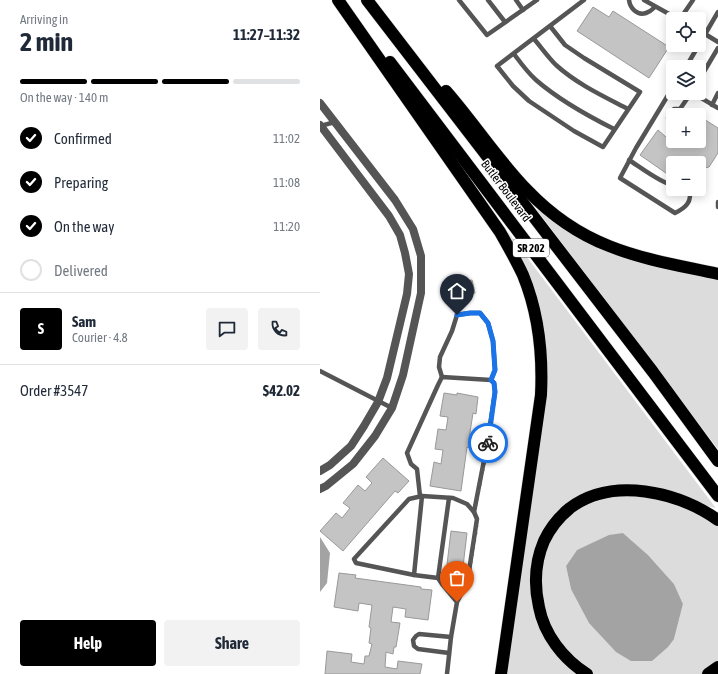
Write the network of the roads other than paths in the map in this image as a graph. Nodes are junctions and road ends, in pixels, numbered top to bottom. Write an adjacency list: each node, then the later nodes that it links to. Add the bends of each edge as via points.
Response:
1 (338, 0): 65 (highway, via 500,232 523,275 537,320 542,352 541,395)
2 (344, 0): 54 (highway, Butler Boulevard / SR 202)
3 (367, 0): 20 (highway, Butler Boulevard / SR 202)
4 (459, 0): 17 (lane, via 487,35)
5 (488, 0): 17 (lane)
6 (516, 0): 13 (lane)
7 (538, 0): 13 (lane)
8 (584, 0): 18 (lane)
9 (629, 0): 12 (lane, via 633,9 641,14)
10 (644, 0): 12 (lane)
11 (693, 0): 15 (lane)
12 (655, 7): 14 (lane)
13 (523, 10): 17 (lane)
14 (666, 12)
15 (684, 12)
16 (718, 12): 19 (lane)
17 (505, 22)
18 (550, 26): 22 (lane); 35 (lane, via 565,45 640,92)
19 (706, 32)
20 (393, 34): 44 (highway, via 422,62 520,183 563,221 619,250); 50 (highway, Butler Boulevard / SR 202, via 653,372)
21 (706, 35): 23 (lane)
22 (534, 38): 25 (lane); 35 (lane, via 556,65 569,75)
23 (718, 42)
24 (718, 48): 26 (lane)
25 (514, 54): 38 (lane, via 534,79 572,106); 38 (lane, via 497,66 529,102 603,147)
26 (706, 68)
27 (718, 93): 32 (lane)
28 (666, 99): 39 (lane)
29 (686, 100): 33 (lane)
30 (704, 100): 32 (lane)
31 (320, 103): 36 (street)
32 (712, 105): 34 (lane)
33 (680, 108)
34 (718, 108)
35 (628, 109): 38 (lane)
36 (335, 122): 37 (lane); 49 (street, via 395,200 413,229 421,256 421,293 403,375)
37 (320, 126): 48 (street, via 389,216 400,235 405,253 409,274 407,294 387,378)
38 (614, 129)
39 (630, 160): 40 (lane); 41 (lane, via 620,178 675,213 683,209)
40 (666, 183)
41 (690, 196)
42 (718, 202): 43 (lane)
43 (718, 208)
44 (718, 274)
45 (320, 371): 48 (lane)
46 (442, 377): 47 (lane); 47 (lane, via 440,357 457,315 480,313 488,323 493,341 495,370); 53 (lane, via 407,453 411,464 417,469)
47 (491, 380): 56 (lane, via 495,392)
48 (378, 402): 49 (lane); 51 (street, via 351,446)
49 (392, 408): 52 (street, via 375,436 353,464)
50 (718, 461)
51 (320, 471)
52 (320, 489)
53 (421, 496): 55 (lane); 58 (lane); 58 (lane, via 408,499 354,559 356,563)
54 (718, 496)
55 (450, 498): 56 (lane, via 467,504); 59 (lane)
56 (474, 512): 60 (lane, via 477,519 476,530 467,584)
57 (718, 520): 66 (highway, via 698,507 675,498 651,492 624,490 584,499 555,522 539,554 536,578 538,601 544,623 554,642 568,660)
58 (414, 575): 59 (lane)
59 (438, 578): 60 (lane)
60 (457, 602): 61 (lane)
61 (451, 637): 62 (lane); 62 (lane, via 419,634 412,643 418,650)
62 (449, 653): 64 (lane)
63 (718, 667): 67 (highway)
64 (447, 674)
65 (501, 674)
66 (587, 674)
67 (708, 674)

